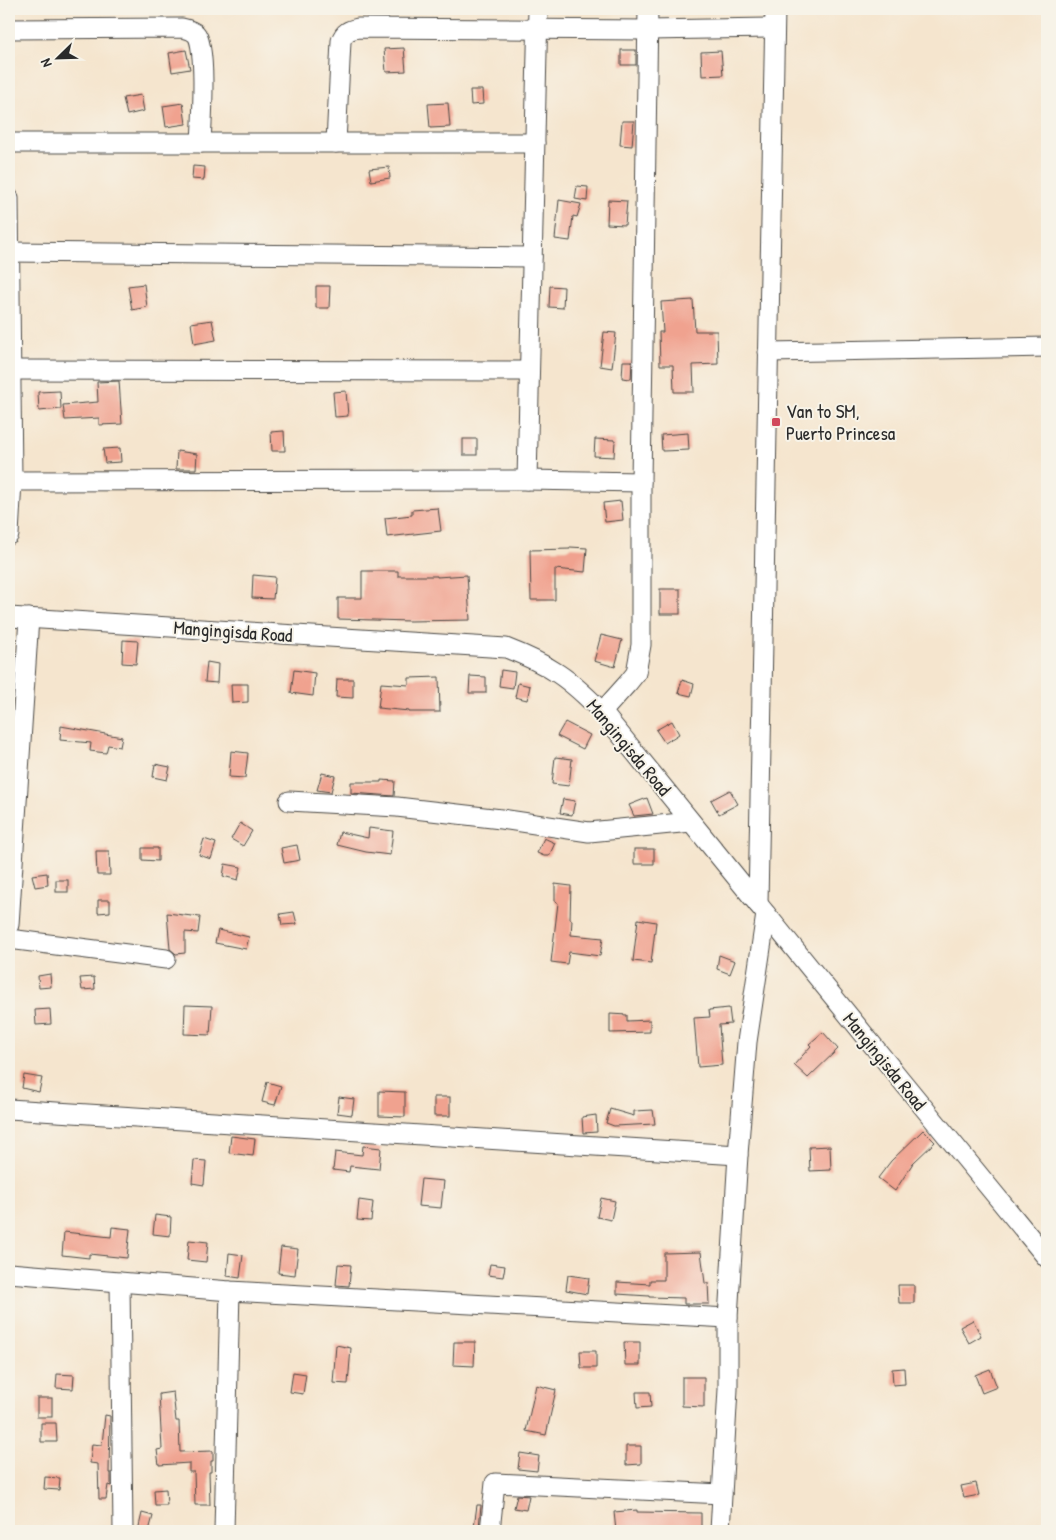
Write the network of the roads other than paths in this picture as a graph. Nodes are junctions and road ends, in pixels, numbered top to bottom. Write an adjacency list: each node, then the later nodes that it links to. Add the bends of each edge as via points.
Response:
1 (538, 9): 6 (street)
2 (648, 9): 7 (street)
3 (775, 9): 4 (street)
4 (774, 28): 7 (street); 16 (street)
5 (9, 29): 9 (street, via 182,28 197,34 202,50)
6 (538, 30): 7 (street); 10 (street, via 358,28 347,32 341,41); 11 (street)
7 (648, 30): 21 (street)
8 (9, 143): 9 (street)
9 (202, 143): 10 (street)
10 (336, 143): 11 (street)
11 (535, 143): 14 (street)
12 (9, 198): 13 (street)
13 (9, 252): 14 (street); 17 (street)
14 (532, 257): 18 (street)
15 (1047, 347): 16 (street)
16 (768, 352): 28 (street)
17 (11, 370): 18 (street); 20 (street)
18 (529, 371): 19 (street)
19 (527, 480): 20 (street); 21 (street)
20 (12, 481): 22 (street)
21 (641, 482): 25 (street, via 641,645 638,665 636,673)
22 (9, 534)
23 (9, 617): 24 (street, Mangingisda Road)
24 (29, 618): 25 (street, Mangingisda Road, via 506,648 564,676); 29 (street)
25 (602, 712): 27 (street, Mangingisda Road)
26 (289, 801): 27 (street, via 397,807 589,832)
27 (691, 822): 28 (street, Mangingisda Road)
28 (762, 909): 33 (street); 34 (street, Mangingisda Road)
29 (9, 925)
30 (9, 939): 31 (street)
31 (166, 959)
32 (9, 1109): 33 (street)
33 (738, 1155): 38 (street)
34 (1047, 1258)
35 (9, 1273): 36 (street)
36 (120, 1282): 37 (street); 40 (street)
37 (230, 1291): 38 (street); 41 (street)
38 (728, 1318): 39 (street)
39 (722, 1494): 42 (street, via 495,1483); 43 (street)
40 (122, 1531)
41 (224, 1531)
42 (490, 1531)
43 (720, 1531)

